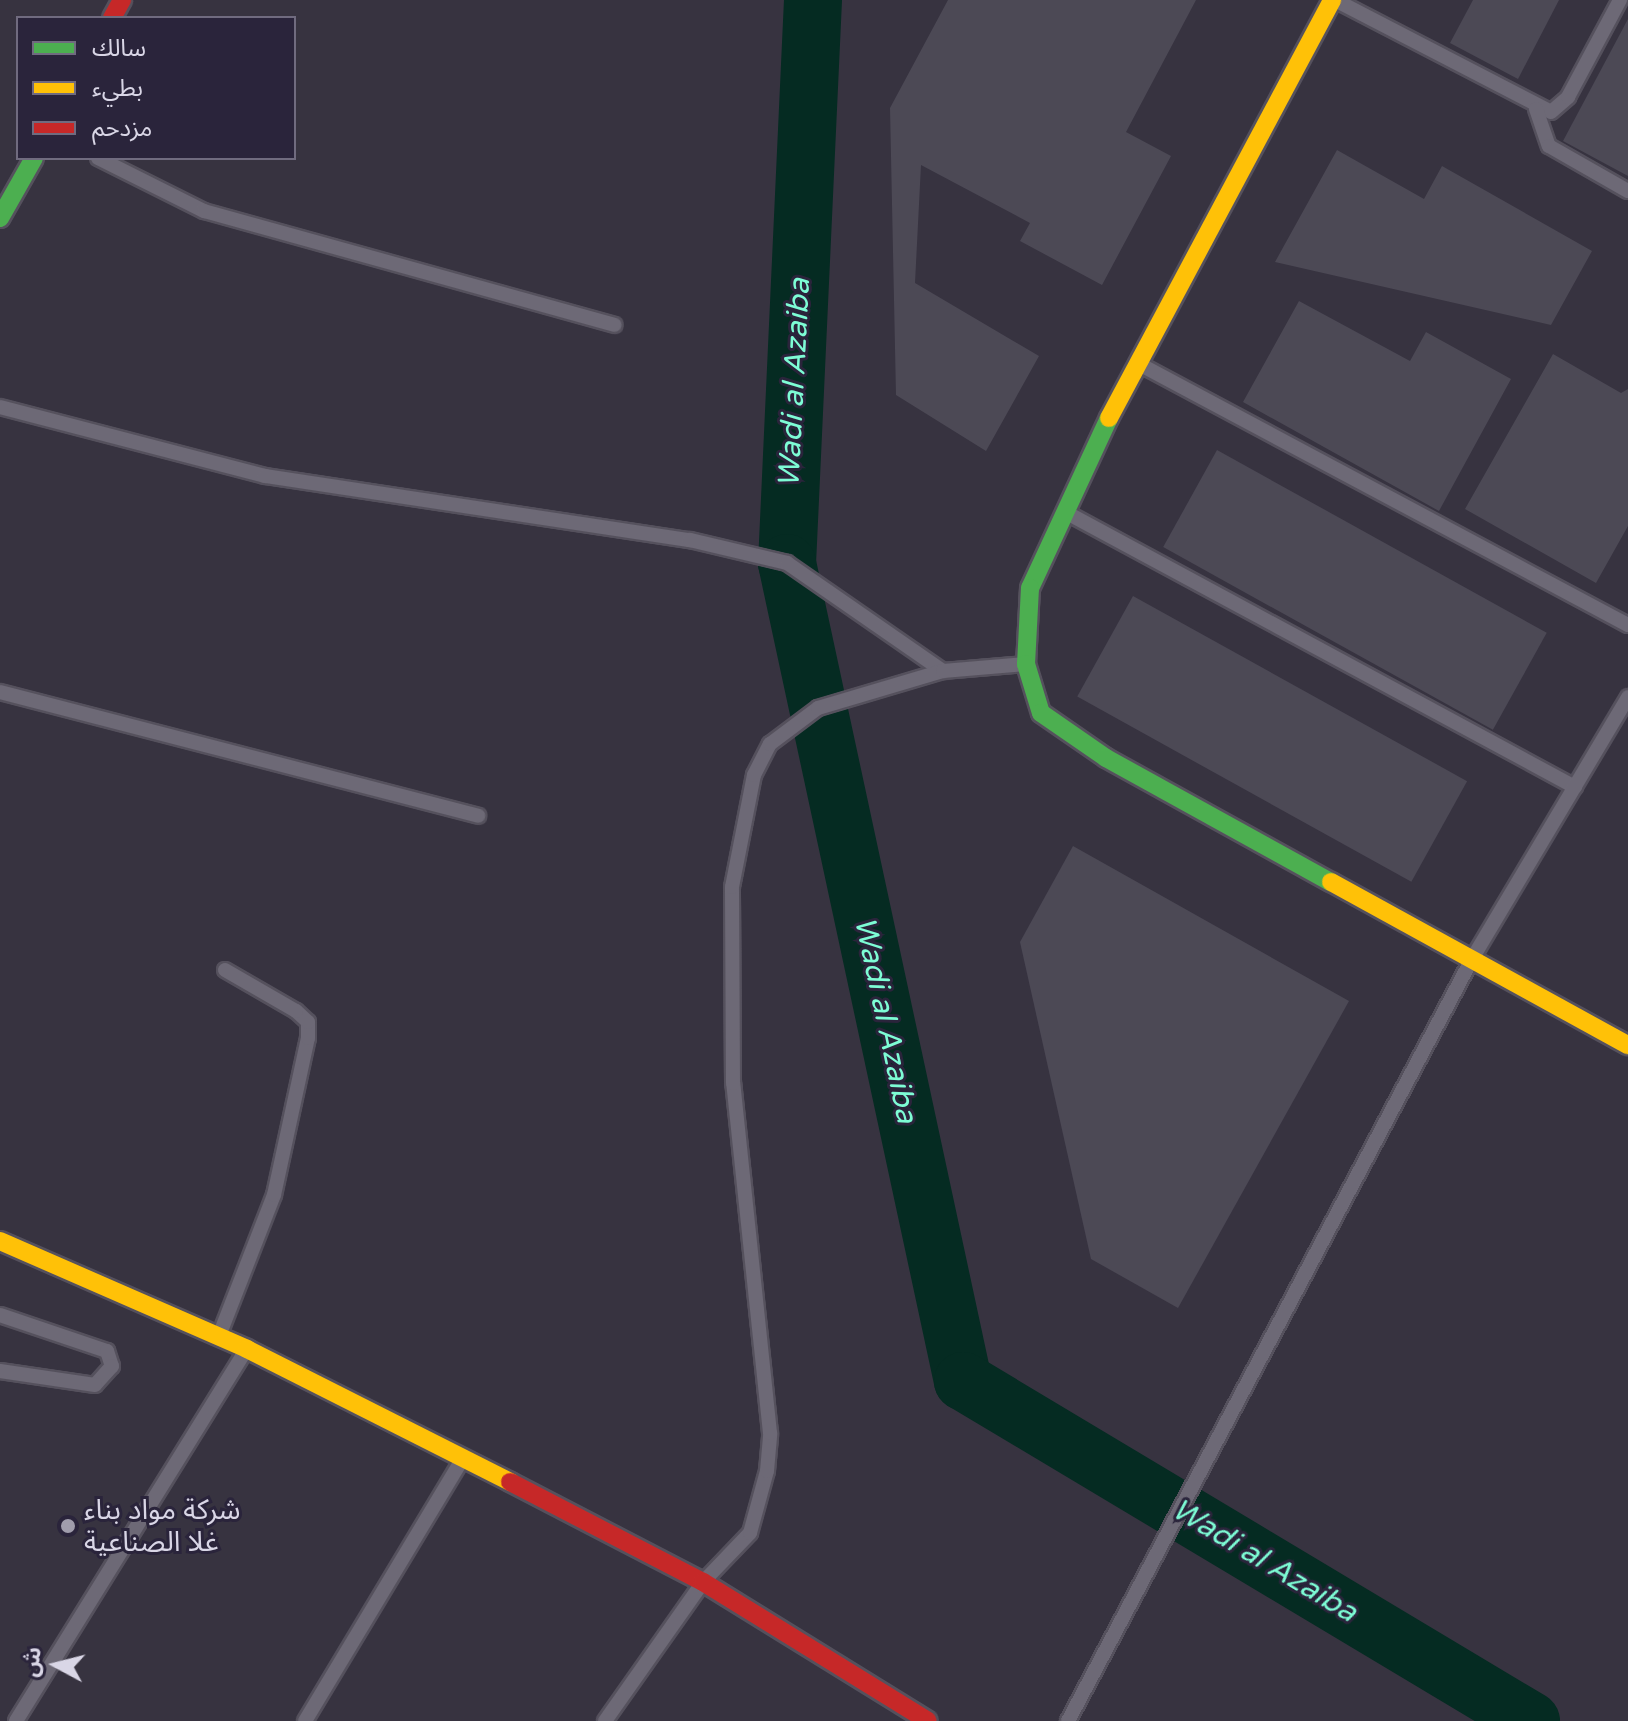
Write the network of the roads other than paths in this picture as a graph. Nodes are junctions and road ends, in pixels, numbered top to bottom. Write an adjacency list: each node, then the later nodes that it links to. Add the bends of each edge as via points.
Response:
1 (1333, 0): 3 (lane); 9 (street)
2 (1620, 0): 3 (lane, via 1568,97 1551,112)
3 (1536, 109): 6 (lane, via 1549,146)
4 (33, 160): 7 (street)
5 (102, 160): 8 (lane, via 204,211)
6 (1628, 191)
7 (0, 218)
8 (614, 325)
9 (1138, 364): 11 (street); 12 (lane)
10 (0, 407): 14 (lane, via 265,476 690,540 787,563)
11 (1065, 512): 13 (street, via 1030,588); 17 (lane)
12 (1628, 625)
13 (1026, 664): 14 (lane); 19 (street, via 1041,713 1106,758)
14 (943, 671): 28 (lane, via 818,708 770,744 754,775 732,887 733,1083 770,1433 750,1533)
15 (0, 692): 18 (lane)
16 (1628, 697): 17 (lane)
17 (1575, 787): 19 (lane)
18 (478, 816)
19 (1472, 959): 21 (street); 33 (lane)
20 (225, 970): 24 (lane, via 296,1011 308,1022 308,1038 274,1195)
21 (1628, 1045)
22 (0, 1241): 24 (street)
23 (0, 1315): 26 (lane, via 107,1351 112,1366 95,1385)
24 (219, 1336): 25 (street)
25 (247, 1349): 27 (street); 29 (lane)
26 (0, 1371)
27 (463, 1458): 28 (street); 30 (lane)
28 (703, 1582): 31 (lane); 32 (street)
29 (16, 1721)
30 (305, 1721)
31 (605, 1721)
32 (928, 1721)
33 (1068, 1721)

